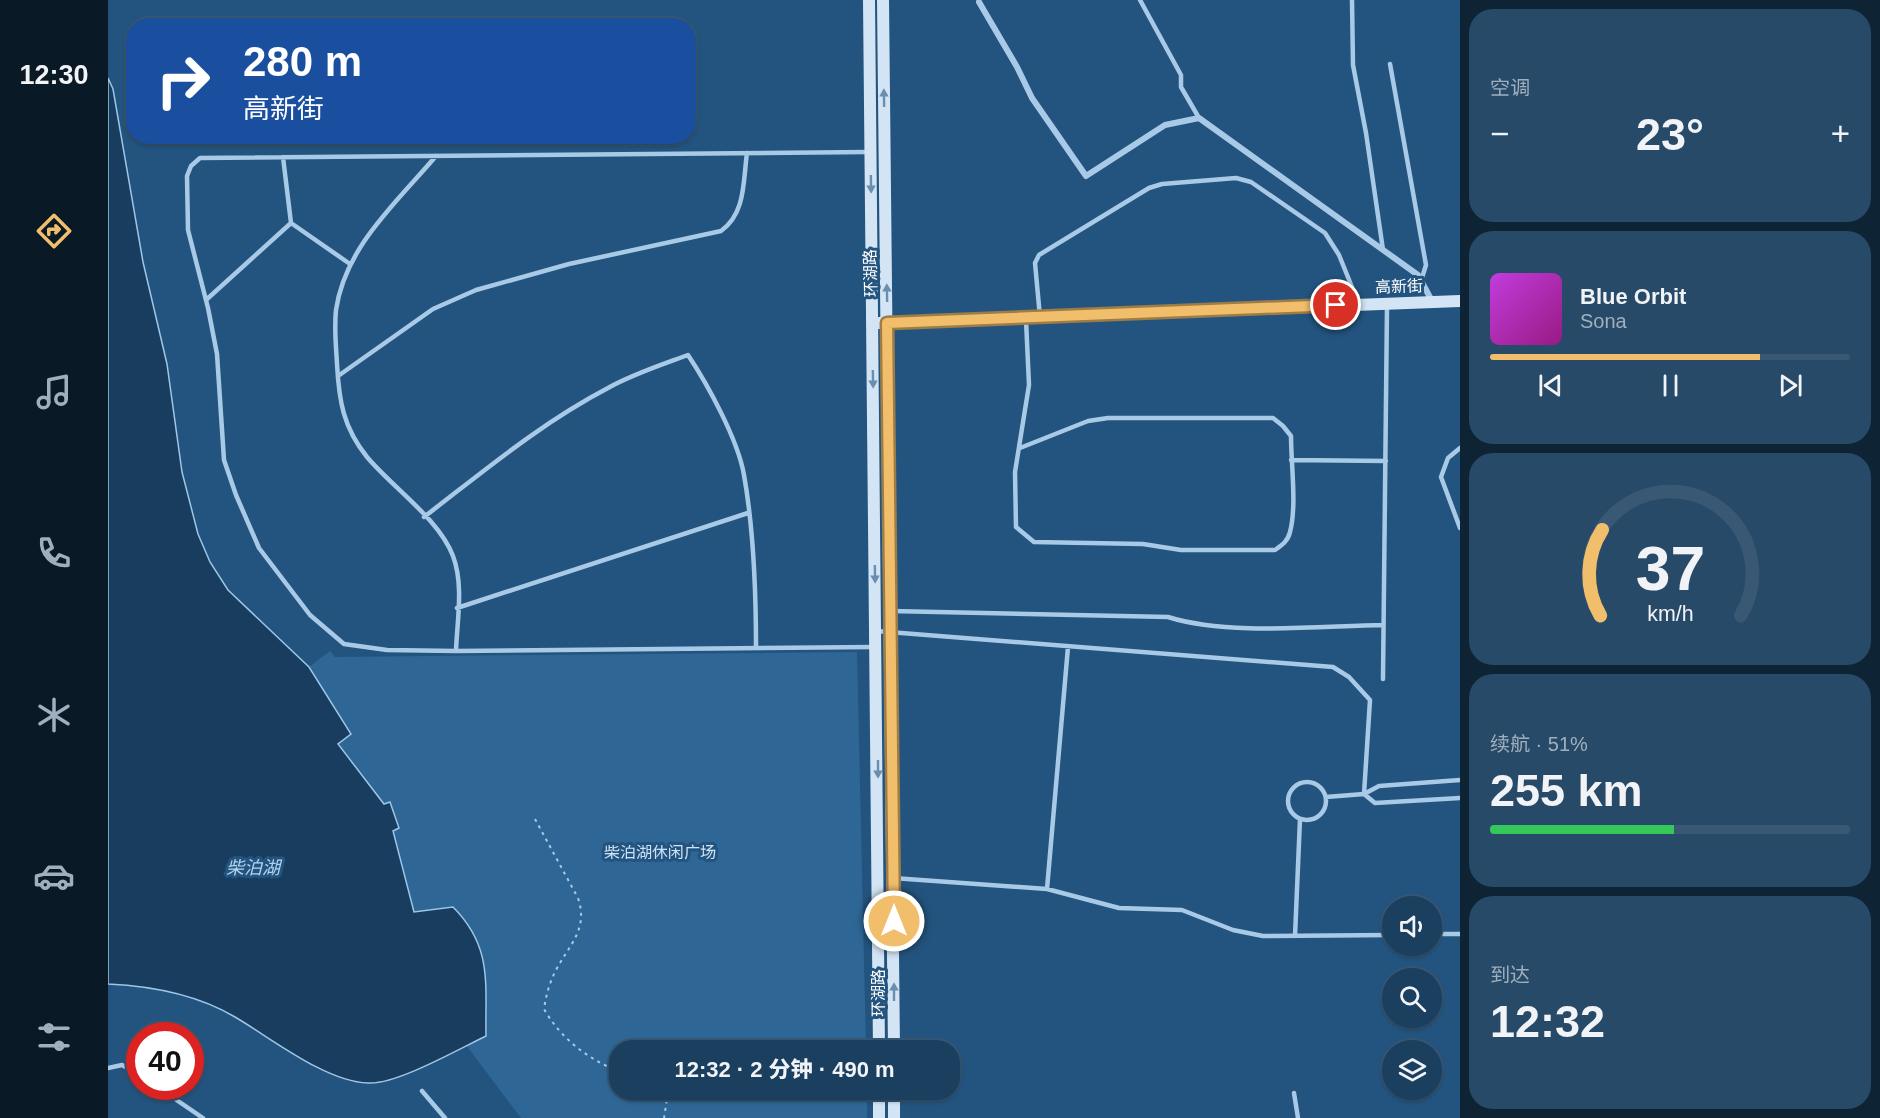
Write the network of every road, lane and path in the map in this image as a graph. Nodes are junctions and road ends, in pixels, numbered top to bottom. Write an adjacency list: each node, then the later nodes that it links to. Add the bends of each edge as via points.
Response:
1 (869, 0): 8 (street, 环湖路)
2 (883, 0): 24 (street, 环湖路, one-way to 2)
3 (1140, 0): 7 (lane)
4 (1352, 0): 13 (lane, via 1353,65)
5 (979, 2): 7 (street, via 1032,98 1086,176 1165,125)
6 (1390, 64): 15 (lane, via 1426,265)
7 (1199, 118): 13 (street)
8 (870, 152): 9 (lane); 23 (street, 环湖路, one-way to 23)
9 (747, 153): 10 (lane); 25 (lane, via 741,205 722,231 569,264 476,290 427,313)
10 (436, 156): 11 (lane); 14 (lane, via 369,234)
11 (283, 157): 12 (lane); 16 (lane, via 200,158 191,166 188,230)
12 (291, 223): 14 (lane); 16 (lane)
13 (1384, 250): 15 (street)
14 (350, 264): 25 (lane, via 336,311)
15 (1421, 280): 18 (street)
16 (206, 300): 41 (lane, via 217,354 224,460 259,548 310,615 344,644 387,650)
17 (1460, 301): 18 (street, 高新街)
18 (1433, 302): 19 (street, 高新街)
19 (1387, 303): 20 (street, 高新街); 29 (lane)
20 (1358, 304): 22 (street, 高新街); 22 (lane, via 1339,255 1325,233 1251,182 1236,178 1149,188 1039,255 1035,263)
21 (1026, 317): 22 (street, 高新街); 24 (street, 高新街); 26 (lane, via 1029,385)
22 (1040, 317)
23 (872, 323): 24 (street, 高新街); 36 (street, 环湖路, one-way to 36)
24 (887, 323): 34 (street, 环湖路)
25 (338, 376): 31 (lane, via 339,403 356,441 374,466)
26 (1020, 448): 28 (lane, via 1108,418 1273,418 1291,436); 28 (lane, via 1016,527 1027,539 1143,544 1181,550 1275,550 1284,544 1292,518)
27 (1460, 448): 32 (lane, via 1448,458 1441,477)
28 (1291, 460): 29 (lane)
29 (1386, 461): 35 (lane)
30 (748, 513): 31 (lane, via 744,473 728,430 688,355 638,373 579,404 524,440); 33 (lane); 40 (lane, via 756,596)
31 (424, 517): 33 (lane, via 439,532 453,557 458,575)
32 (1460, 528)
33 (458, 609): 41 (lane)
34 (891, 611): 35 (lane, via 1168,617 1219,627); 37 (street, 环湖路)
35 (1383, 625): 42 (lane)
36 (876, 631): 37 (lane); 39 (street, 环湖路)
37 (891, 632): 38 (lane); 49 (street, 环湖路)
38 (1068, 646): 44 (lane, via 1333,667 1357,683 1370,700); 50 (lane)
39 (877, 647): 40 (lane); 55 (street, 环湖路, one-way to 55)
40 (756, 648): 41 (lane)
41 (456, 651)
42 (1383, 679)
43 (1460, 780): 44 (lane, via 1379,786)
44 (1364, 794): 45 (lane); 46 (lane, via 1375,803)
45 (1326, 797): 48 (lane, via 1322,814 1311,820); 48 (lane, via 1321,787 1312,782 1301,782 1292,788 1288,807)
46 (1460, 798)
47 (536, 819): 59 (path, via 582,912 578,936 555,971 544,1009 554,1026 575,1046)
48 (1300, 819): 54 (lane)
49 (893, 878): 50 (lane); 56 (street, 环湖路, one-way to 49)
50 (1047, 890): 54 (lane, via 1119,908 1182,910 1247,934)
51 (1442, 934): 52 (lane)
52 (1460, 934)
53 (1382, 935): 54 (lane)
54 (1295, 936)
55 (879, 1040)
56 (894, 1040)
57 (126, 1067): 58 (lane)
58 (108, 1068)
59 (609, 1068)
60 (422, 1091): 67 (lane)
61 (1294, 1093): 71 (lane)
62 (177, 1100): 66 (lane)
63 (667, 1100): 68 (path)
64 (879, 1100): 69 (street)
65 (894, 1100): 70 (street)
66 (203, 1118)
67 (445, 1118)
68 (664, 1118)
69 (879, 1118)
70 (894, 1118)
71 (1298, 1118)

